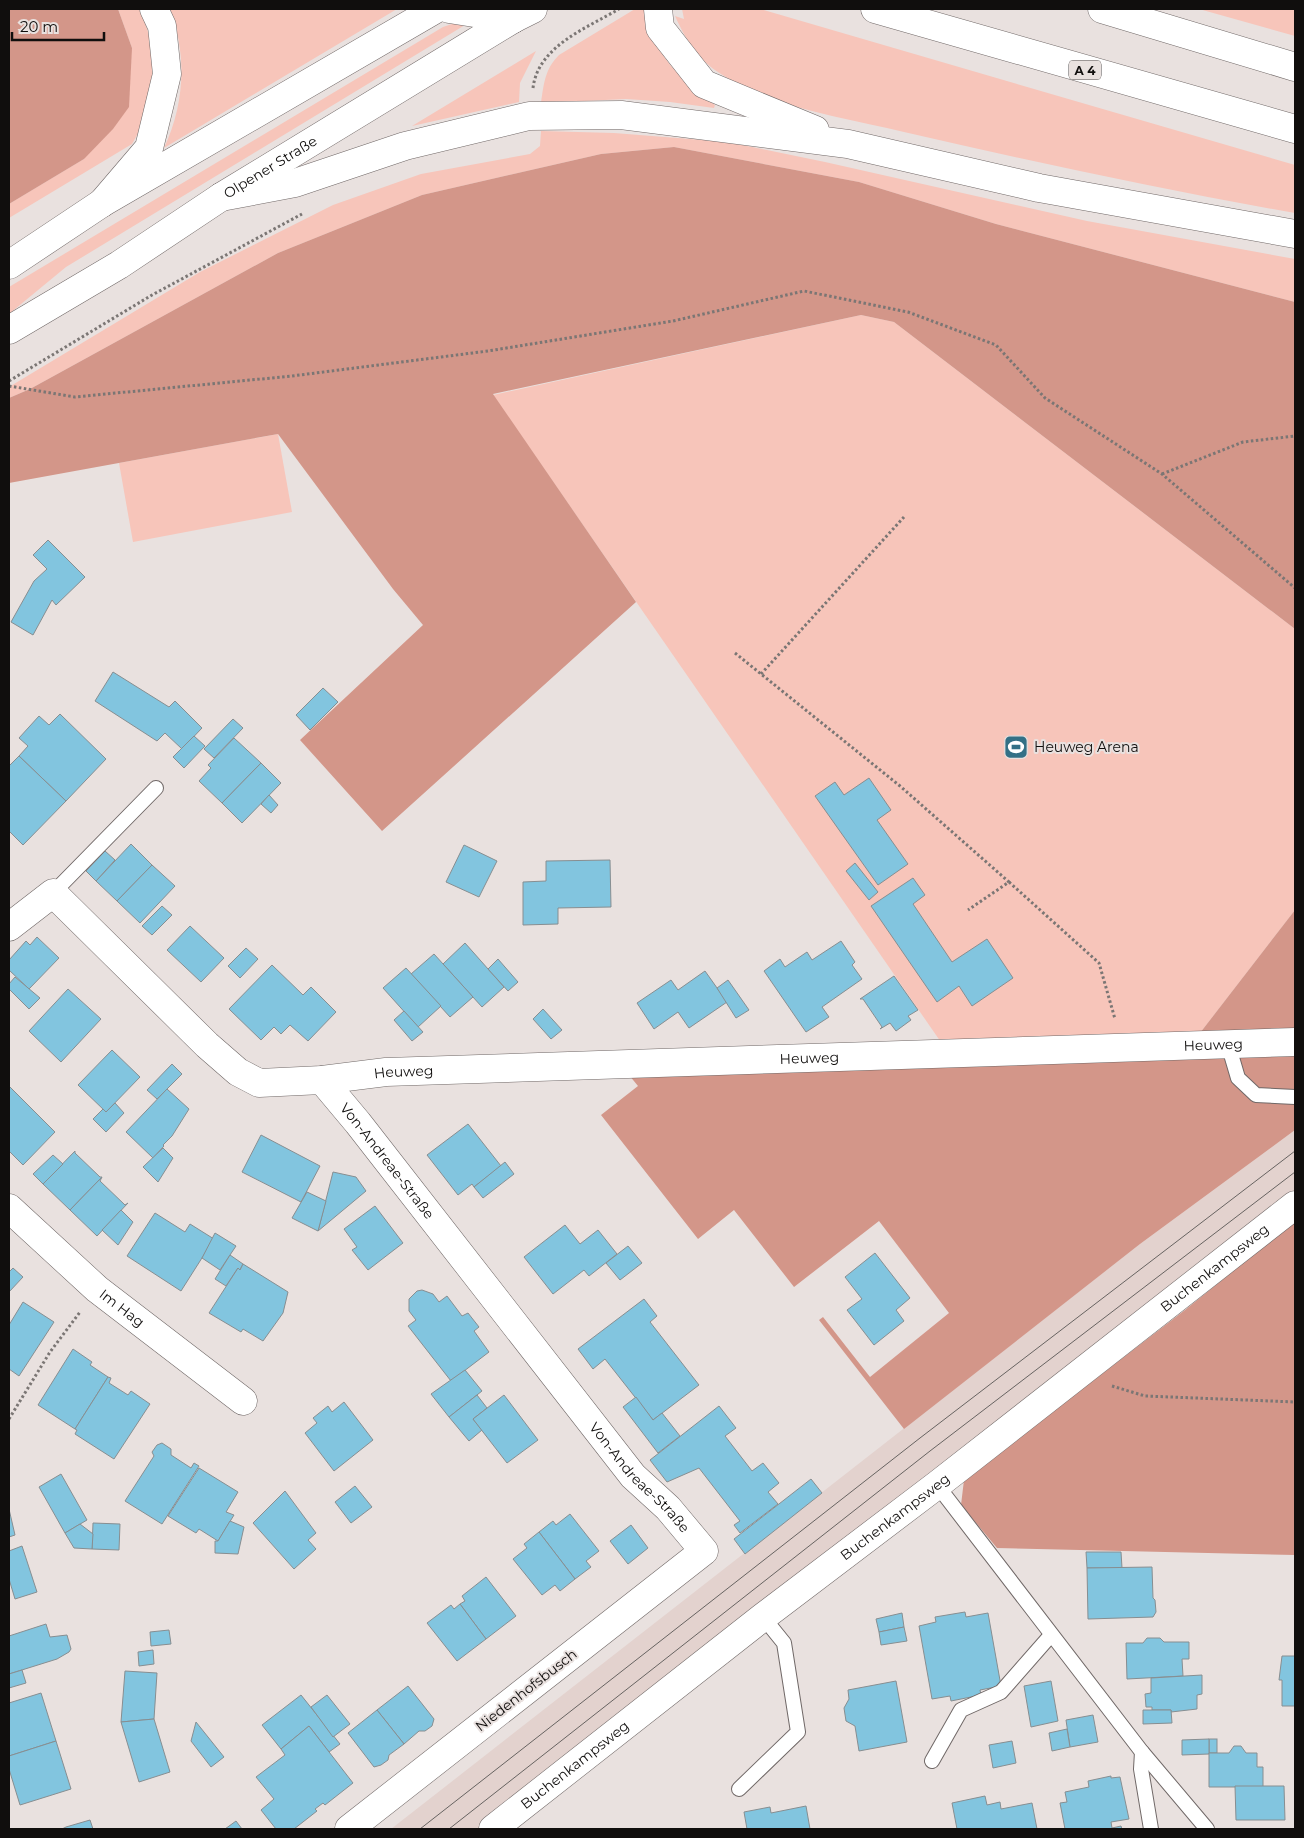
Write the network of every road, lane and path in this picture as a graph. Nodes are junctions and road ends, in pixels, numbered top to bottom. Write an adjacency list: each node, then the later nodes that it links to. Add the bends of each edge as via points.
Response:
1 (154, 9): 12 (main road, via 162,26 166,74 149,148)
2 (436, 9): 12 (main road)
3 (449, 9): 7 (main road)
4 (658, 9): 10 (main road, via 660,28 704,84)
5 (875, 9): 9 (main road, A 4)
6 (1102, 9): 8 (main road)
7 (523, 14): 11 (main road, Olpener Straße)
8 (1295, 67)
9 (1295, 129)
10 (848, 144): 11 (main road, via 620,115 529,116 405,146 295,183); 13 (main road, via 1040,188)
11 (221, 197): 15 (main road, Olpener Straße, via 119,265)
12 (102, 203): 14 (main road)
13 (1295, 234)
14 (9, 265)
15 (9, 330)
16 (9, 386): 18 (path, via 75,397 292,376 488,351 664,323 804,291 908,312 996,344 1045,398)
17 (1295, 436): 18 (path, via 1243,442)
18 (1162, 474): 20 (path)
19 (904, 517): 22 (path)
20 (1295, 588)
21 (735, 653): 22 (path)
22 (762, 674): 24 (path, via 900,786)
23 (156, 788): 25 (lane)
24 (1009, 882): 26 (path); 30 (path, via 1099,963)
25 (53, 893): 27 (main road); 31 (main road, via 238,1072 259,1083)
26 (968, 910)
27 (9, 927)
28 (1295, 1042): 29 (main road, Heuweg)
29 (1228, 1044): 30 (main road, Heuweg); 32 (lane, via 1238,1078 1256,1095)
30 (1123, 1048): 31 (main road, Heuweg, via 386,1072)
31 (322, 1080): 41 (main road, Von-Andreae-Straße, via 633,1476 668,1508)
32 (1295, 1097)
33 (1295, 1205): 36 (main road, Buchenkampsweg)
34 (9, 1208): 35 (main road, Im Hag)
35 (97, 1289): 37 (main road, Im Hag); 39 (path, via 50,1352)
36 (1089, 1366): 38 (path, via 1109,1385 1145,1396); 40 (main road, Buchenkampsweg)
37 (243, 1401)
38 (1295, 1402)
39 (9, 1419)
40 (937, 1485): 42 (main road, Buchenkampsweg); 43 (lane)
41 (704, 1551): 47 (main road, Niedenhofsbusch)
42 (763, 1617): 46 (lane, via 784,1643 798,1732); 48 (main road, Buchenkampsweg)
43 (1052, 1635): 44 (lane); 45 (lane, via 1001,1692 961,1710)
44 (1142, 1752): 49 (lane, via 1140,1769); 50 (lane)
45 (932, 1762)
46 (739, 1789)
47 (348, 1829)
48 (493, 1829)
49 (1152, 1829)
50 (1207, 1829)

